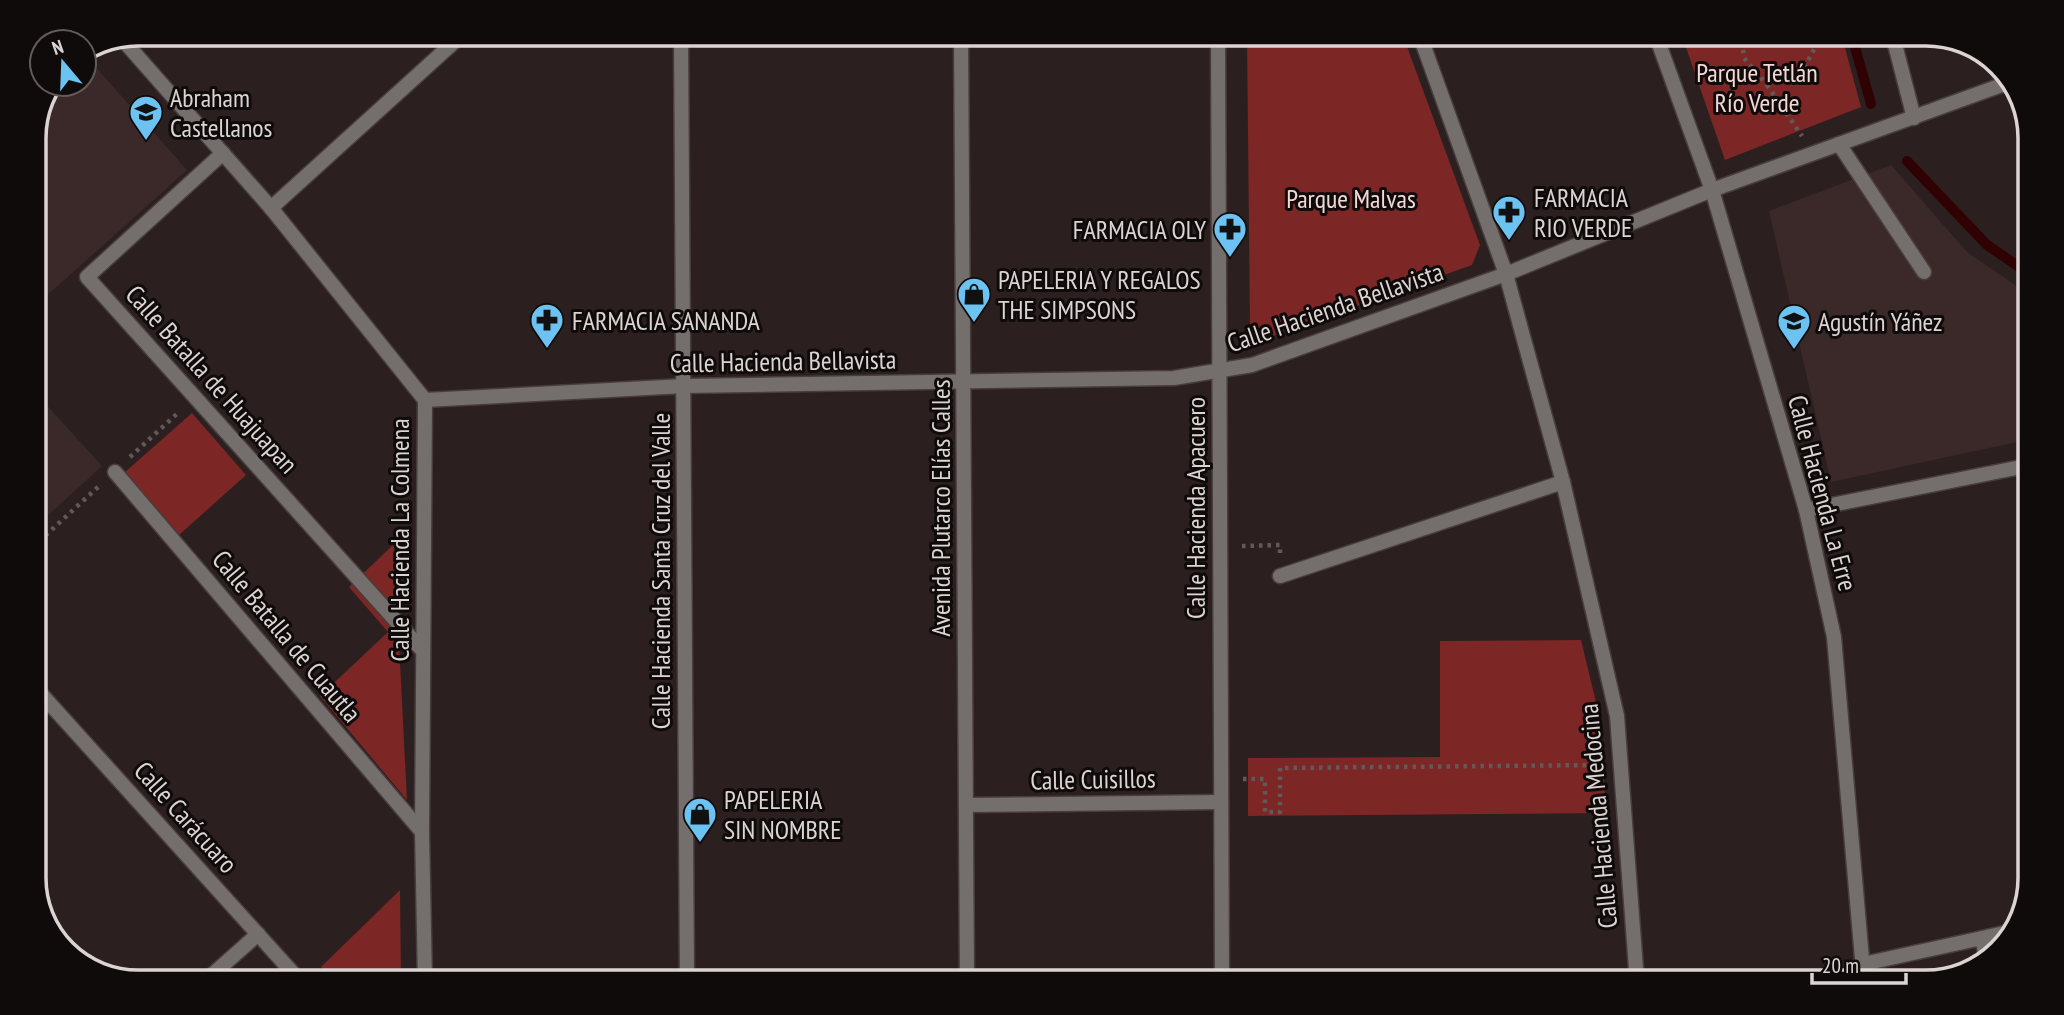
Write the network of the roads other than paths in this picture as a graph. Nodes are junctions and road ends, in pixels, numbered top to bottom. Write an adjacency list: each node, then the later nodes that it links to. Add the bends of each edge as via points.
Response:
1 (128, 46): 12 (street, Calle Hacienda La Colmena)
2 (450, 46): 14 (street)
3 (681, 46): 19 (street, Calle Hacienda Santa Cruz del Valle)
4 (961, 46): 18 (street, Avenida Plutarco Elías Calles)
5 (1218, 46): 17 (street, Calle Hacienda Apacuero)
6 (1424, 46): 16 (street, Calle Hacienda Medocina)
7 (1660, 46): 13 (street, Calle Hacienda La Erre)
8 (1895, 46): 10 (street)
9 (2002, 85): 10 (street, Calle Hacienda Bellavista)
10 (1914, 117): 11 (street, Calle Hacienda Bellavista)
11 (1839, 144): 13 (street, Calle Hacienda Bellavista); 15 (street)
12 (223, 153): 14 (street, Calle Hacienda La Colmena); 26 (street, Calle Batalla de Huajuapan, via 87,277)
13 (1712, 190): 16 (street, Calle Hacienda Bellavista); 24 (street, Calle Hacienda La Erre)
14 (271, 208): 20 (street, Calle Hacienda La Colmena)
15 (1924, 272)
16 (1506, 274): 17 (street, Calle Hacienda Bellavista, via 1252,365); 23 (street, Calle Hacienda Medocina)
17 (1219, 371): 18 (street, Calle Hacienda Bellavista, via 1174,378); 28 (street, Calle Hacienda Apacuero)
18 (964, 382): 19 (street, Calle Hacienda Bellavista); 29 (street, Avenida Plutarco Elías Calles)
19 (684, 386): 20 (street, Calle Hacienda Bellavista); 39 (street, Calle Hacienda Santa Cruz del Valle)
20 (425, 400): 26 (street, Calle Hacienda La Colmena)
21 (2018, 468): 24 (street)
22 (115, 472): 30 (street, Calle Batalla de Cuautla)
23 (1563, 482): 25 (street); 42 (street, Calle Hacienda Medocina, via 1617,716)
24 (1806, 510): 35 (street, Calle Hacienda La Erre, via 1834,636)
25 (1280, 576)
26 (423, 651): 30 (street, Calle Hacienda La Colmena)
27 (46, 699): 31 (street, Calle Carácuaro)
28 (1221, 802): 29 (street, Calle Cuisillos); 41 (street, Calle Hacienda Apacuero)
29 (966, 805): 40 (street, Avenida Plutarco Elías Calles)
30 (422, 832): 38 (street, Calle Hacienda La Colmena)
31 (258, 933): 36 (street); 37 (street, Calle Carácuaro)
32 (1999, 934): 33 (street)
33 (1982, 938): 34 (street); 35 (street)
34 (1984, 948)
35 (1863, 964): 43 (street, Calle Hacienda La Erre)
36 (217, 970)
37 (290, 970)
38 (425, 970)
39 (687, 970)
40 (967, 970)
41 (1222, 970)
42 (1636, 970)
43 (1863, 970)

